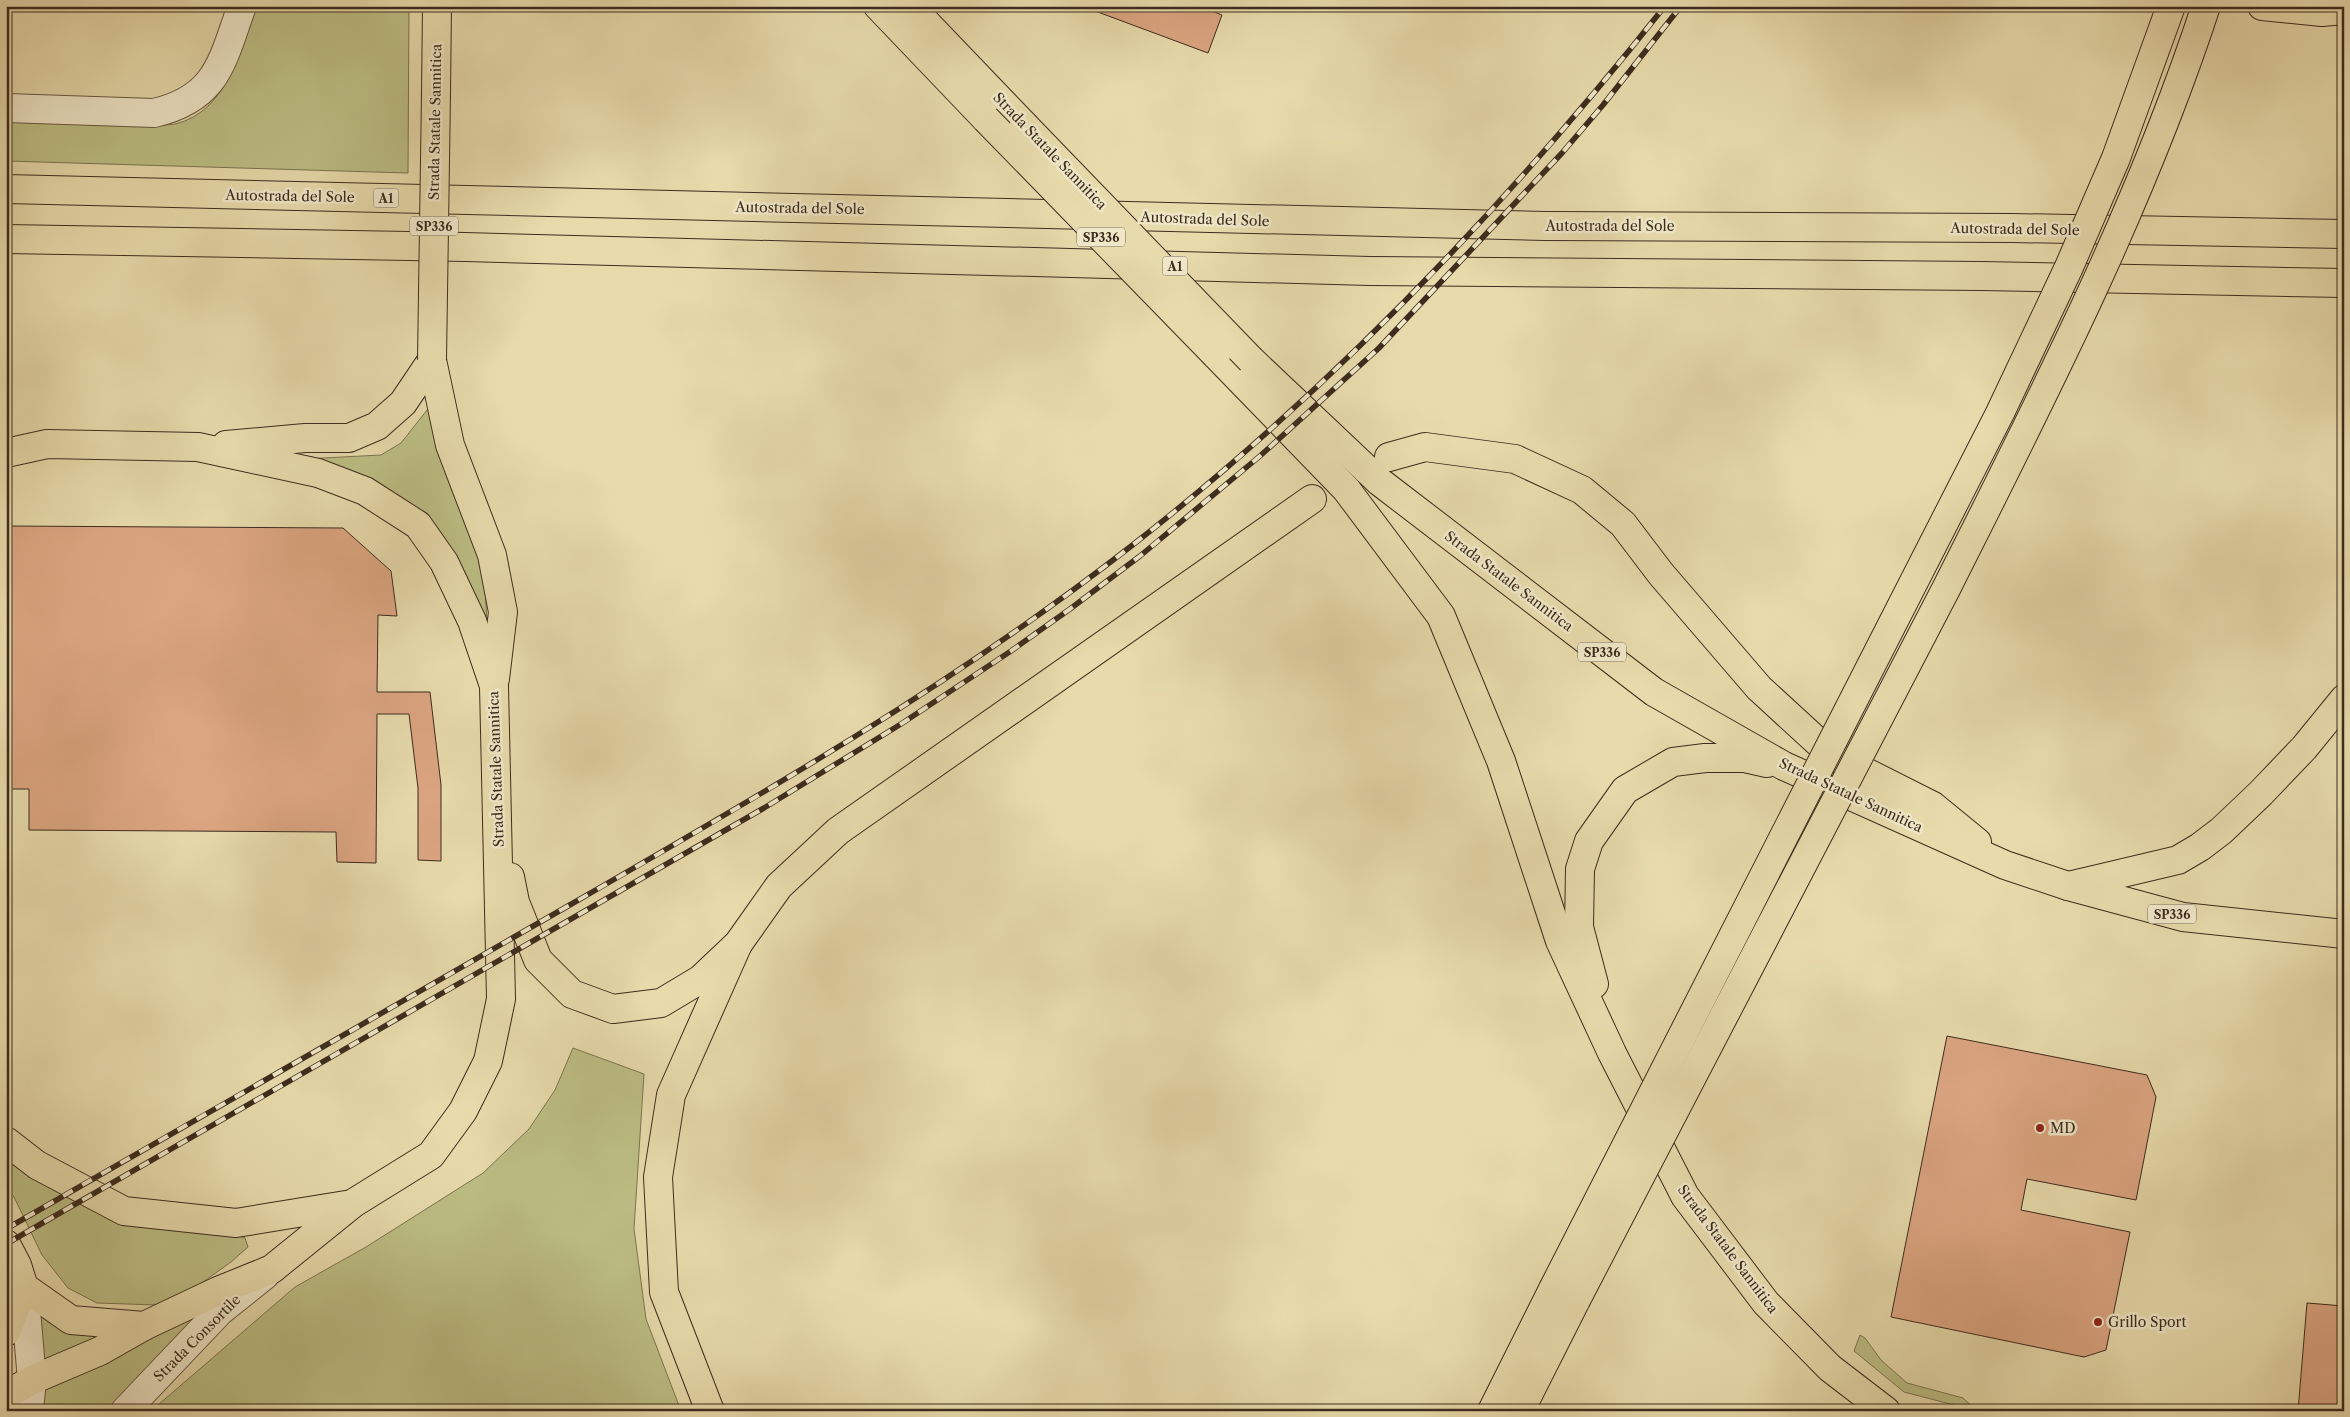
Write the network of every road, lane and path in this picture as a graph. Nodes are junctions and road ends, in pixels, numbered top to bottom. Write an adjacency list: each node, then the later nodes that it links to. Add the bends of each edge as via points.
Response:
1 (242, 6): 9 (street, via 220,67 195,98 174,108 154,113)
2 (437, 6): 14 (main road, Strada Statale Sannitica / SP336, bridge)
3 (878, 6): 29 (main road, Strada Statale Sannitica / SP336, bridge, via 1346,489 1441,616 1500,762 1560,941)
4 (910, 6): 23 (main road, Strada Statale Sannitica / SP336, bridge, via 1251,360 1380,482 1654,692)
5 (2170, 6): 35 (main road, bridge, via 2116,158 2069,267)
6 (2206, 6): 35 (main road, bridge, via 2149,161 2032,420 1879,720)
7 (2262, 6): 8 (main road, via 2322,12)
8 (2344, 10)
9 (6, 108)
10 (6, 189): 11 (main road, Autostrada del Sole / A1, via 1546,226 2002,228)
11 (2344, 234)
12 (6, 239): 13 (main road, A1, via 455,247 1370,271)
13 (2344, 283)
14 (432, 360): 17 (main road, Strada Statale Sannitica, via 403,403 377,426 349,438 305,438); 21 (main road, via 450,444 492,554 503,612)
15 (6, 440): 16 (street)
16 (47, 444): 17 (main road, Strada Statale Sannitica); 18 (main road, Strada Statale Sannitica)
17 (198, 447): 21 (main road, Strada Statale Sannitica, via 318,472 365,491 418,525 448,571 472,621)
18 (6, 454)
19 (1389, 457): 25 (main road, via 1425,447 1515,459 1582,490 1623,524 1661,574 1759,688 1832,755 1933,806)
20 (1312, 499): 28 (main road, via 838,832 779,886)
21 (494, 686): 24 (main road, Strada Statale Sannitica)
22 (2344, 699): 26 (main road, via 2261,793 2200,847 2178,860)
23 (1784, 766): 25 (main road, Strada Statale Sannitica / SP336); 29 (main road, SP336, via 1745,758 1673,762 1625,790 1589,841 1580,869 1579,927)
24 (498, 811): 28 (main road, via 515,902 538,960 572,994 613,1009 662,1003 701,979); 31 (main road, Strada Statale Sannitica, via 502,998 488,1061 458,1119 431,1155)
25 (2005, 865): 26 (main road, Strada Statale Sannitica / SP336)
26 (2068, 886): 27 (main road, Strada Statale Sannitica / SP336, via 2183,917)
27 (2344, 934)
28 (738, 944): 42 (main road, via 671,1095 658,1177 664,1292)
29 (1612, 1053): 45 (main road, Strada Statale Sannitica, via 1685,1196 1766,1304 1830,1368)
30 (6, 1141): 31 (main road, via 37,1165 124,1211 236,1222)
31 (352, 1204): 33 (main road)
32 (6, 1244): 34 (main road)
33 (272, 1269): 36 (main road); 41 (street, Strada Consortile, via 220,1311)
34 (24, 1287): 36 (main road, via 71,1320); 37 (main road); 38 (street)
35 (1565, 1294): 43 (main road); 44 (main road)
36 (144, 1326): 38 (main road, via 100,1351)
37 (6, 1332)
38 (32, 1380): 39 (main road); 40 (street)
39 (6, 1395)
40 (29, 1411)
41 (124, 1411)
42 (710, 1411)
43 (1492, 1411)
44 (1520, 1411)
45 (1886, 1411)

